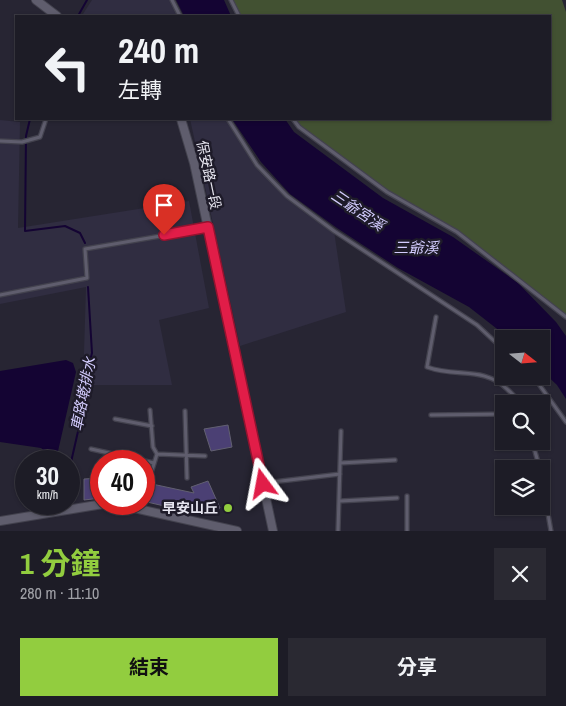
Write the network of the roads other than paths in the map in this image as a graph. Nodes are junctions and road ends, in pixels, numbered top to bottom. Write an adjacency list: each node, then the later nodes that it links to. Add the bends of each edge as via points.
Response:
1 (36, 0): 4 (street)
2 (172, 0): 5 (lane)
3 (231, 0): 6 (lane)
4 (56, 15)
5 (180, 15)
6 (238, 15)
7 (46, 120): 11 (lane, via 40,137 22,142)
8 (181, 120): 12 (street, 保安路一段)
9 (229, 120): 16 (lane, via 257,165 287,196 334,231 477,325)
10 (294, 120): 15 (lane, via 387,192 457,232)
11 (0, 141)
12 (208, 227): 13 (lane, via 86,249 87,278); 37 (street, 保安路一段)
13 (0, 295)
14 (436, 317): 18 (lane, via 427,367 440,372 481,374 497,379)
15 (566, 317)
16 (495, 342)
17 (539, 385): 24 (lane)
18 (515, 395)
19 (150, 410): 25 (lane)
20 (185, 411): 30 (lane)
21 (495, 414): 22 (lane)
22 (431, 415)
23 (114, 419): 25 (lane)
24 (566, 422)
25 (152, 426): 29 (lane, via 153,448)
26 (341, 431): 34 (lane)
27 (91, 449): 28 (lane)
28 (96, 450)
29 (157, 454): 30 (lane); 32 (lane)
30 (188, 455): 31 (lane); 36 (lane)
31 (205, 456)
32 (155, 460)
33 (395, 460): 34 (lane)
34 (340, 462): 35 (lane)
35 (340, 474): 37 (lane); 40 (lane)
36 (186, 478)
37 (263, 484): 46 (street, 保安路一段)
38 (407, 496): 48 (lane)
39 (397, 498): 40 (lane)
40 (340, 501): 47 (lane)
41 (90, 506): 44 (street)
42 (155, 510): 45 (street)
43 (548, 515): 49 (lane)
44 (0, 521)
45 (237, 531)
46 (273, 531)
47 (338, 531)
48 (407, 531)
49 (551, 531)

